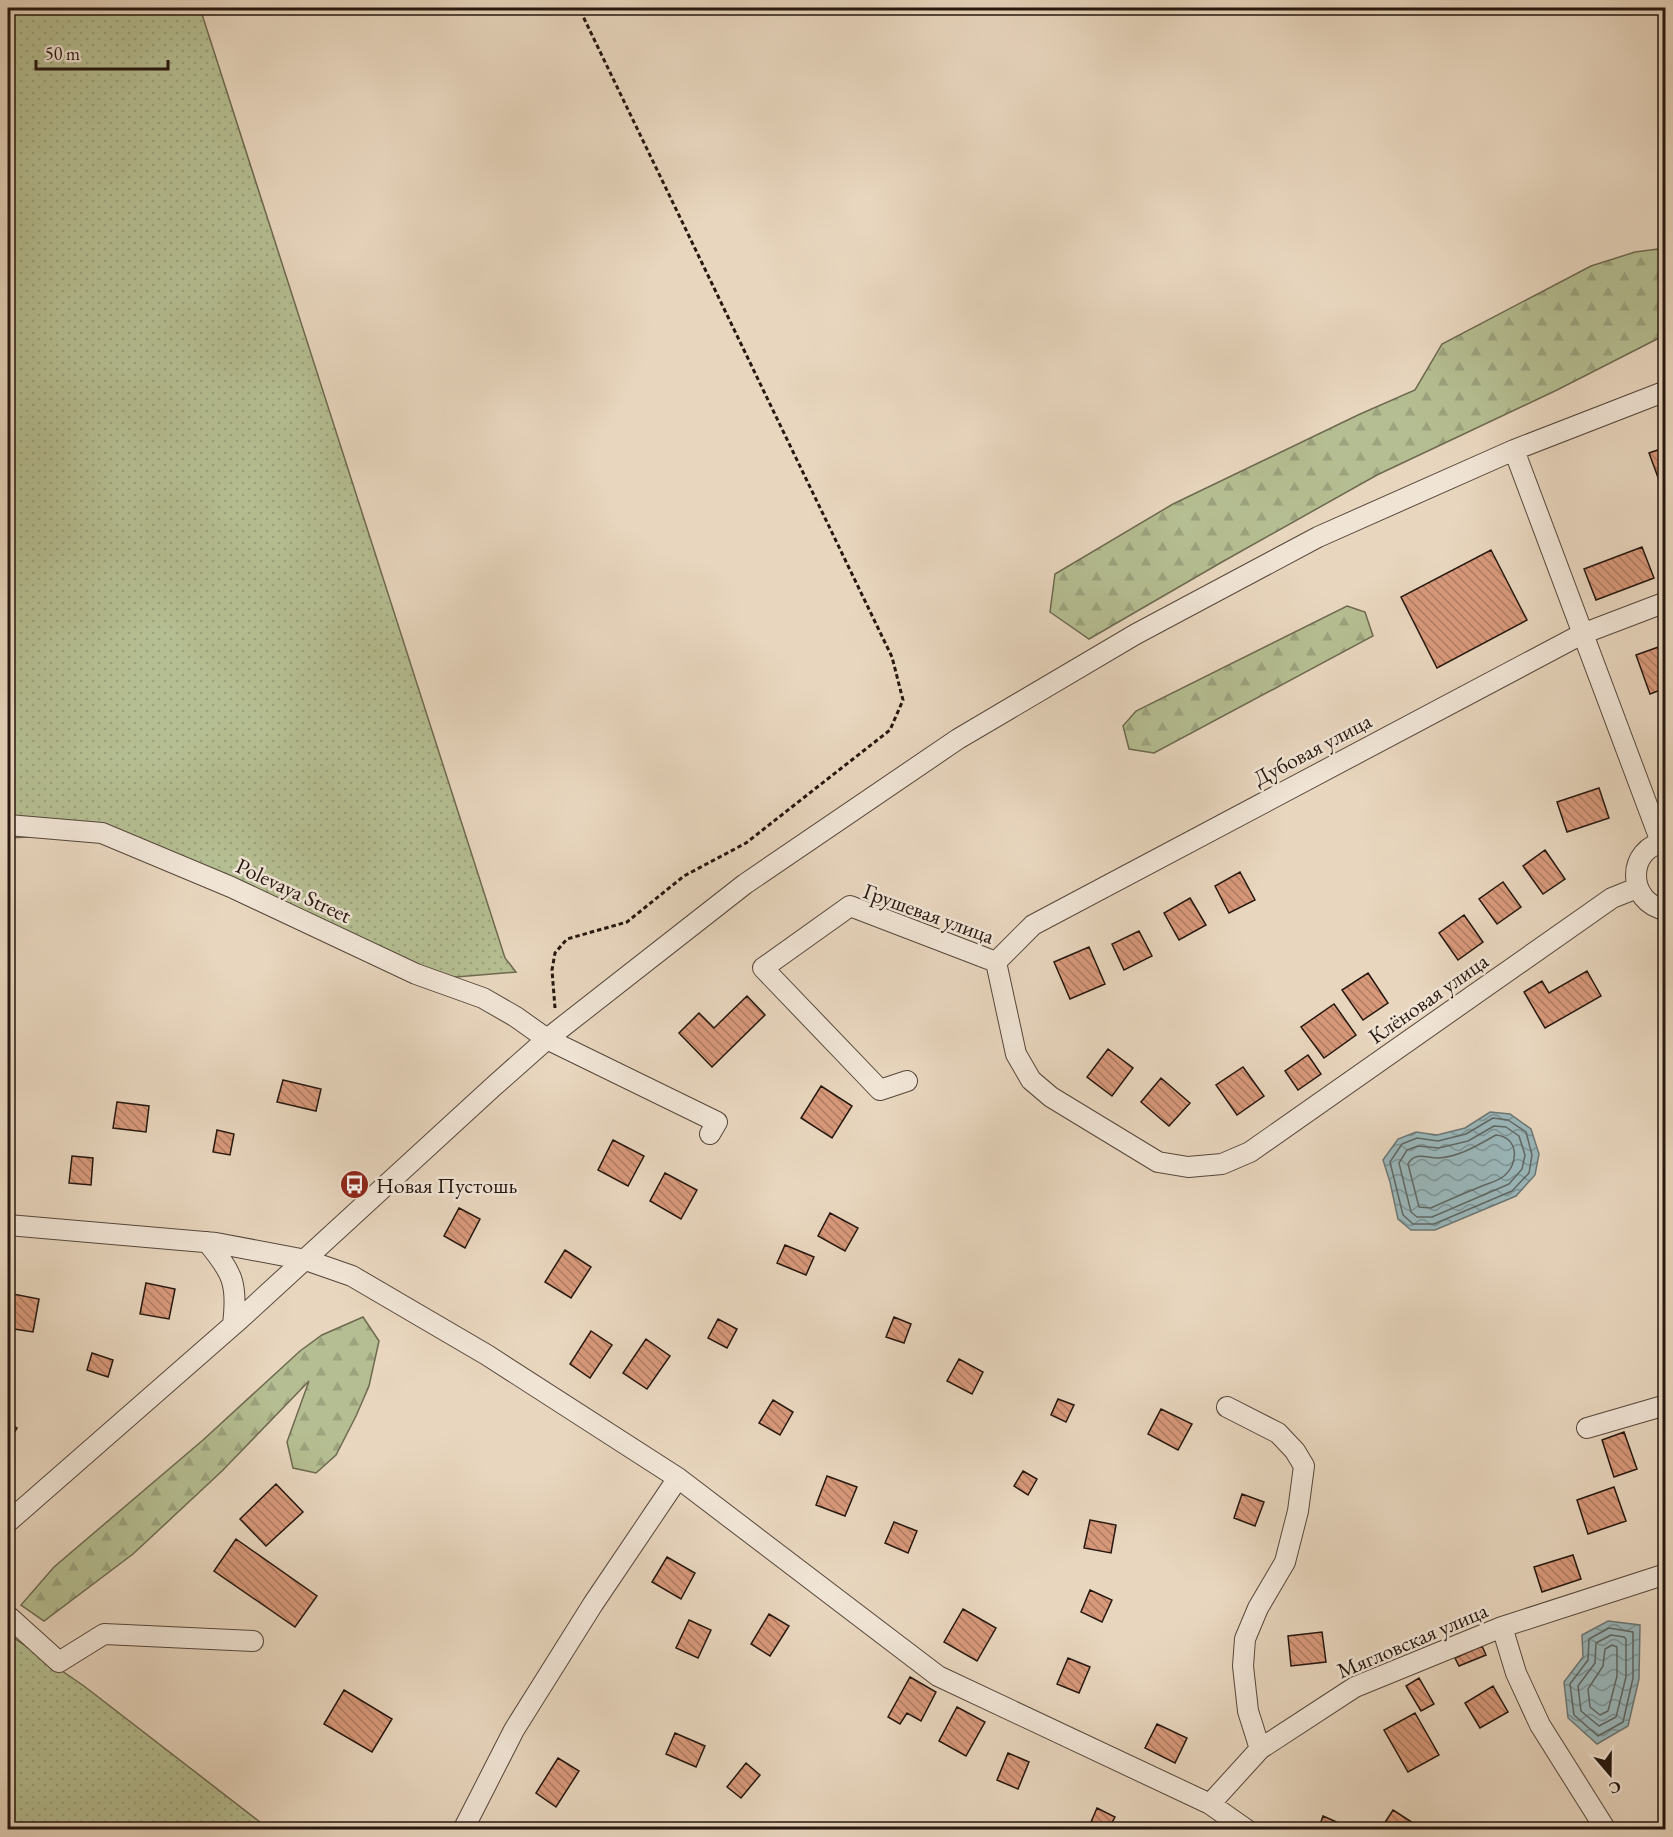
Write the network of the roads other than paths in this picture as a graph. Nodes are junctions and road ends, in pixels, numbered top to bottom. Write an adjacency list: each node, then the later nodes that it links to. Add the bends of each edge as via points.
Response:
1 (1665, 391): 2 (street)
2 (1514, 450): 4 (street); 10 (street, via 1318,537 1136,634 958,739 745,884)
3 (1665, 602): 4 (street, Дубовая улица)
4 (1582, 634): 6 (street); 9 (street, Дубовая улица, via 1033,925)
5 (8, 825): 10 (street, Polevaya Street, via 102,832 231,887 416,974 483,999)
6 (1663, 842): 7 (street, via 1648,849 1639,860)
7 (1637, 888): 8 (street, via 1645,901); 13 (street, Клёновая улица, via 1612,898)
8 (1665, 910)
9 (996, 962): 11 (street, Грушевая улица, via 850,906 763,968 880,1090); 13 (street, Грушевая улица, via 1016,1054 1031,1080 1051,1097 1158,1162 1188,1167 1222,1164)
10 (552, 1035): 12 (street, Polevaya Street, via 717,1122); 16 (street)
11 (907, 1081)
12 (710, 1134)
13 (1250, 1152)
14 (8, 1225): 15 (street)
15 (207, 1242): 16 (street); 17 (street, via 232,1280 236,1295)
16 (306, 1260): 17 (street); 21 (street, via 352,1276 487,1355)
17 (233, 1325): 22 (street)
18 (1665, 1405): 20 (street)
19 (1227, 1407): 27 (street, via 1278,1433 1304,1466 1286,1562 1258,1608 1245,1639 1248,1711)
20 (1587, 1428)
21 (678, 1478): 28 (street, via 938,1676); 29 (street, via 514,1730)
22 (8, 1521)
23 (1665, 1574): 25 (street, Мягловская улица)
24 (8, 1616): 26 (street, via 59,1662 104,1635)
25 (1502, 1627): 27 (street, Мягловская улица, via 1355,1687); 31 (street, via 1516,1673 1540,1725)
26 (253, 1641)
27 (1260, 1749): 28 (street, Мягловская улица)
28 (1210, 1804): 30 (street)
29 (463, 1830)
30 (1247, 1830)
31 (1606, 1830)

